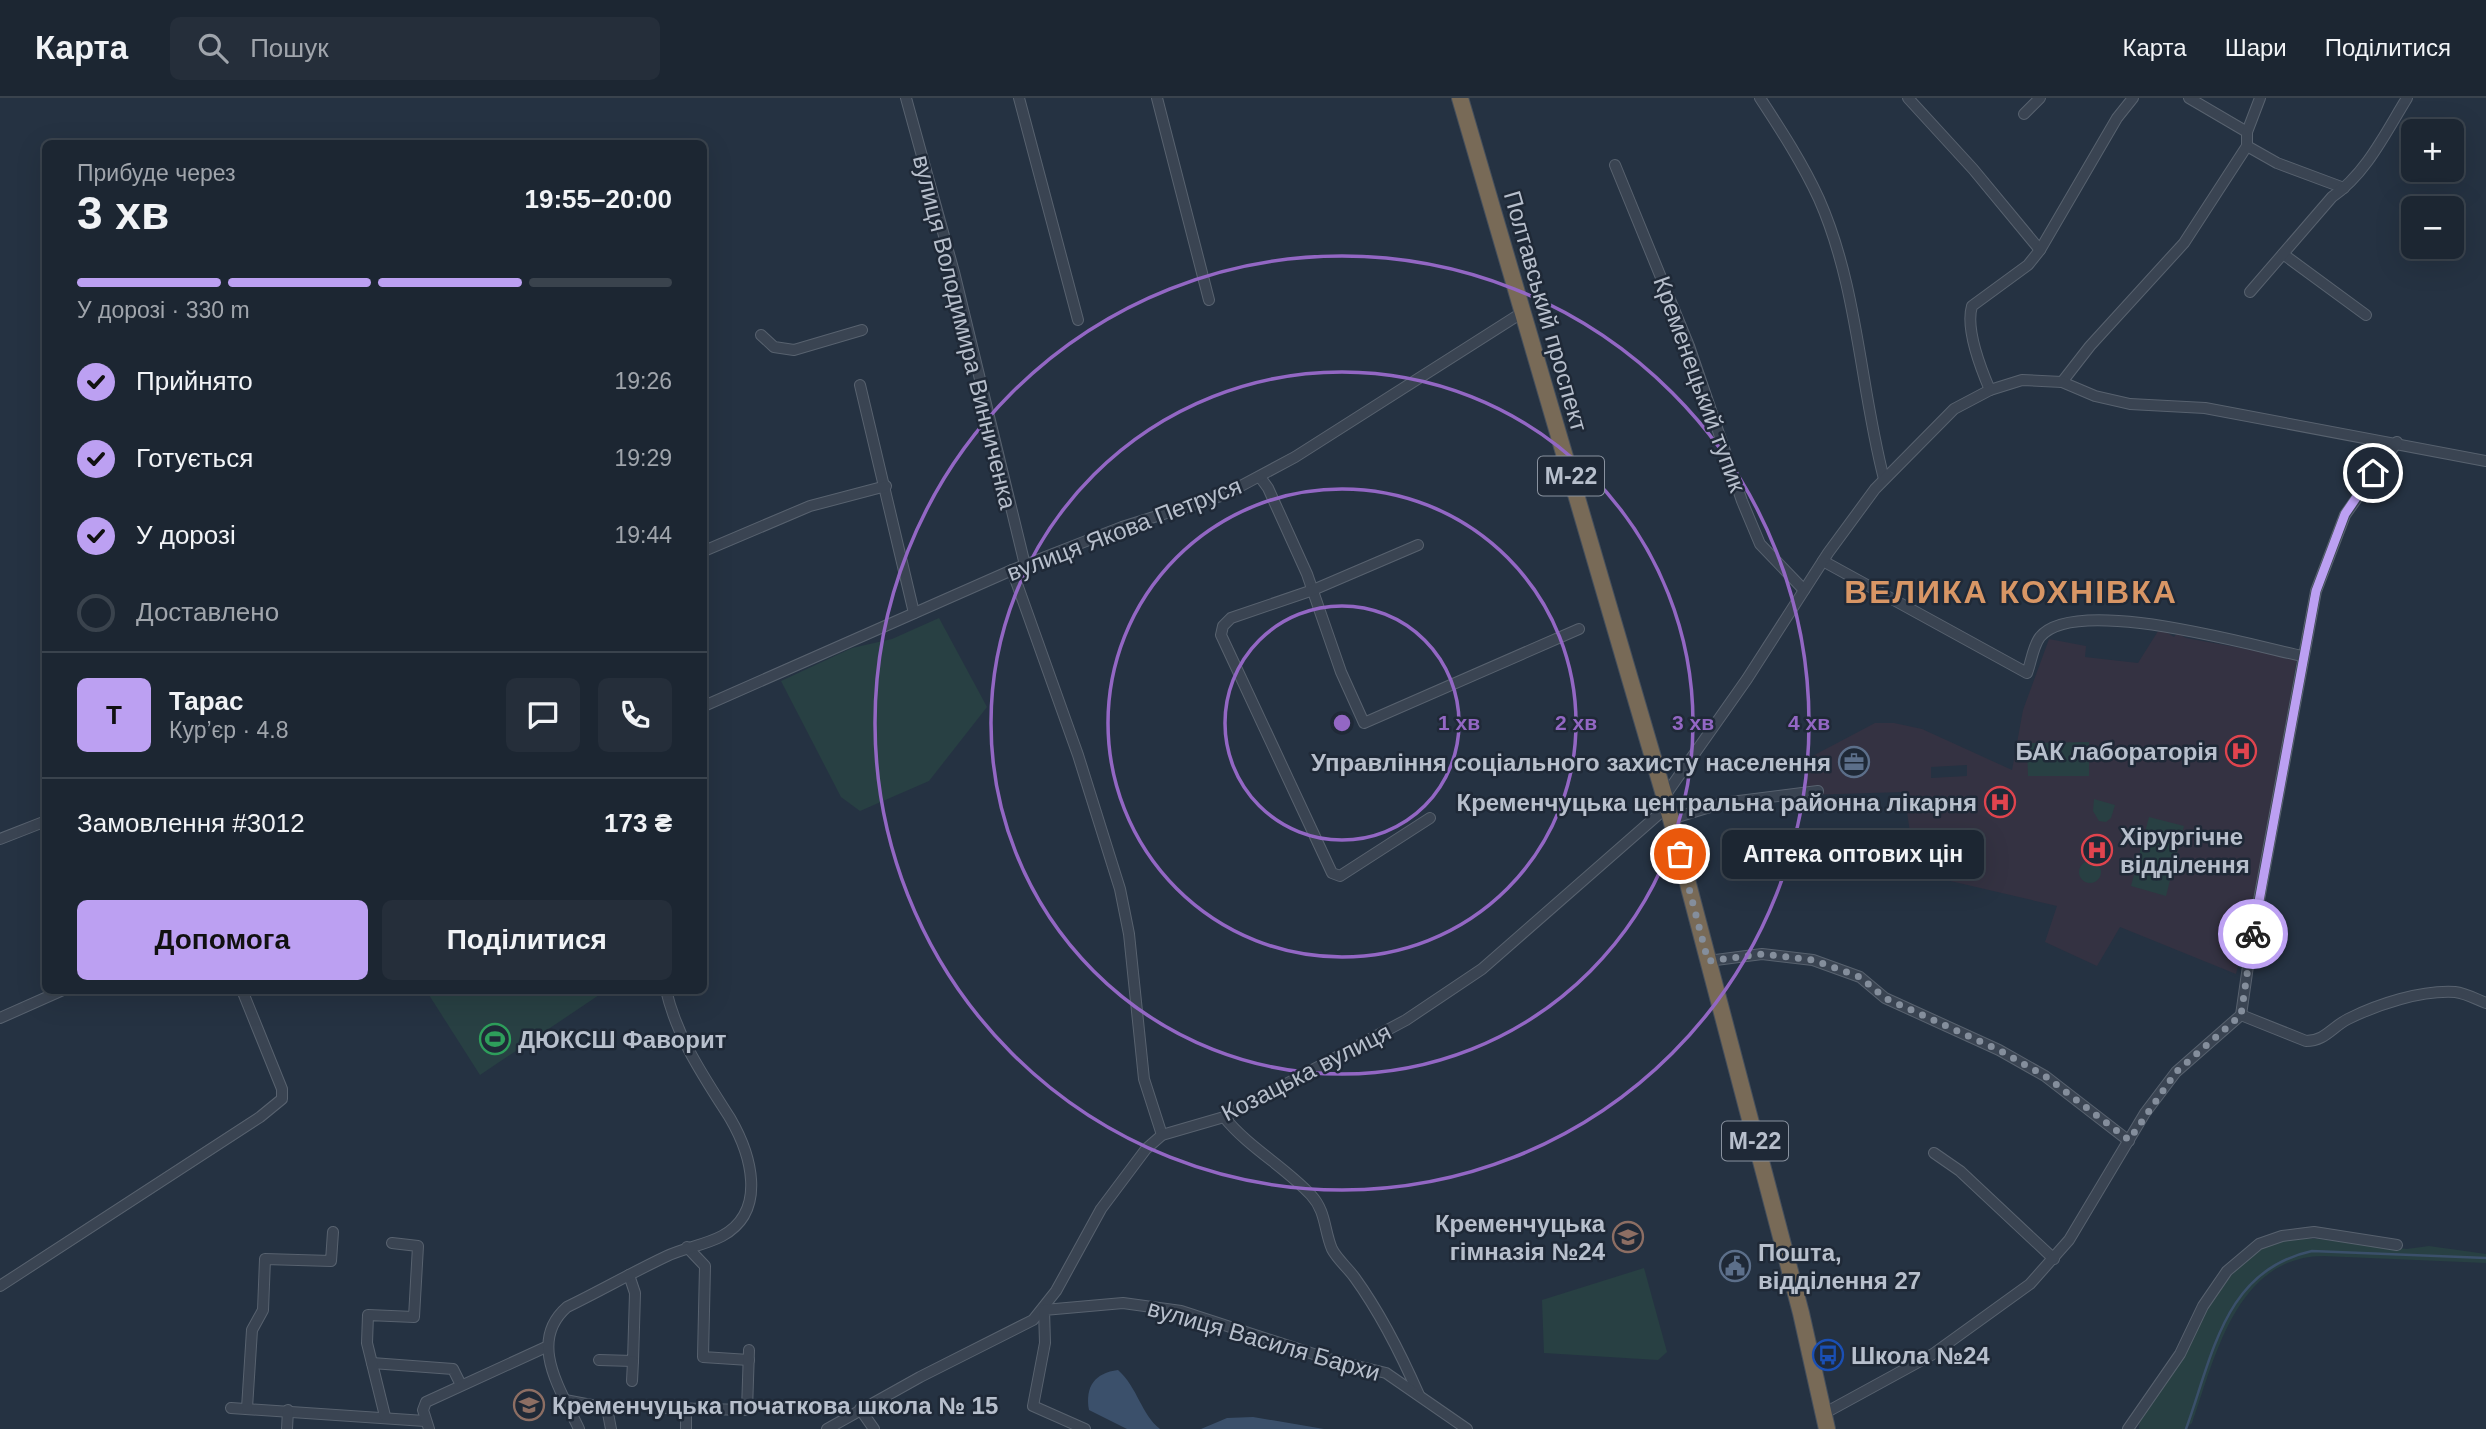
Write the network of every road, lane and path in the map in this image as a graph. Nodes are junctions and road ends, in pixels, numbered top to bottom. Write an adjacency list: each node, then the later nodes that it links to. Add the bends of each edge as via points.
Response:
1 (906, 98): 37 (street, вулиця Володимира Винниченка, via 954,272)
2 (1019, 98): 23 (street)
3 (1157, 98): 20 (street)
4 (1460, 98): 21 (highway, Полтавський проспект / М-22)
5 (1760, 98): 32 (street, via 1819,200 1860,352 1872,435)
6 (1908, 98): 17 (street)
7 (2040, 98): 12 (street)
8 (2133, 98): 17 (street)
9 (2189, 98): 13 (street)
10 (2260, 98): 13 (street)
11 (2407, 98): 16 (street, via 2364,166)
12 (2024, 114)
13 (2247, 132): 14 (street)
14 (2247, 146): 16 (street, via 2277,163); 26 (street, via 2184,243)
15 (1615, 165): 40 (street, Кременецький тупик, via 1689,346 1760,544)
16 (2344, 188): 18 (street)
17 (2040, 250): 28 (street, via 2028,265 1972,306 1972,330)
18 (2283, 254): 19 (street); 22 (street)
19 (2250, 292)
20 (1209, 300)
21 (1523, 312): 31 (street, вулиця Якова Петруся); 46 (highway, Полтавський проспект / М-22)
22 (2366, 315)
23 (1078, 320)
24 (862, 330): 25 (street, via 794,350 774,347)
25 (761, 335)
26 (2062, 382): 28 (street, via 2022,380); 29 (street, via 2130,404 2205,408)
27 (860, 385): 33 (street)
28 (1990, 390): 32 (street, via 1954,409)
29 (2397, 442): 30 (street); 43 (street, via 2345,514 2316,591)
30 (2486, 461)
31 (1260, 477): 37 (street, вулиця Якова Петруся, via 1224,495 1122,527); 39 (street)
32 (1884, 479): 36 (street)
33 (886, 486): 35 (street, via 810,506); 41 (street)
34 (1418, 545): 39 (street)
35 (707, 550)
36 (1823, 561): 40 (street); 43 (street, via 2027,673 2040,638 2078,620 2177,628)
37 (1025, 565): 38 (street, вулиця Якова Петруся)
38 (1012, 570): 41 (street, вулиця Якова Петруся); 58 (street, via 1078,755 1119,889 1129,934 1144,1079)
39 (1313, 590): 42 (street, via 1364,723); 47 (street, via 1231,618 1221,635 1326,864 1339,876)
40 (1804, 590): 46 (street)
41 (914, 612): 44 (street, вулиця Якова Петруся)
42 (1579, 629)
43 (2302, 656): 55 (street)
44 (707, 705)
45 (1818, 791): 46 (street)
46 (1668, 807): 50 (highway, Полтавський проспект / М-22); 57 (street, Козацька вулиця, via 1514,942 1445,995)
47 (1430, 818)
48 (42, 823): 49 (street)
49 (0, 839)
50 (1708, 961): 59 (street, via 1762,954 1813,960 1860,977 1885,998 2045,1076); 85 (highway, Полтавський проспект / М-22)
51 (54, 994): 56 (street)
52 (244, 994): 67 (street, via 282,1098 241,1130)
53 (667, 994): 64 (street, via 676,1030 738,1133 751,1164 753,1184 740,1222 721,1236)
54 (2486, 1003): 55 (street, via 2455,992 2424,995 2347,1019 2316,1041)
55 (2241, 1015): 59 (street, via 2176,1072)
56 (0, 1018)
57 (1224, 1117): 58 (street, Козацька вулиця); 75 (street, via 1238,1135 1321,1207 1333,1251 1375,1310)
58 (1162, 1135): 68 (street, Козацька вулиця, via 1101,1209)
59 (2129, 1140): 65 (street)
60 (1934, 1153): 65 (street, via 1960,1171)
61 (333, 1231): 78 (street, via 331,1261 265,1259 263,1310 252,1330)
62 (392, 1243): 72 (street, via 418,1246 414,1317 368,1315)
63 (2397, 1245): 96 (street, via 2314,1232 2259,1244 2227,1271 2180,1353)
64 (687, 1247): 66 (street); 80 (street, via 705,1266 703,1357 749,1355 747,1410)
65 (2053, 1259): 85 (street, via 2030,1284 1933,1354)
66 (629, 1275): 69 (street, via 567,1307 556,1317); 71 (street, via 635,1293)
67 (0, 1286)
68 (1044, 1310): 75 (street, вулиця Василя Бархи, via 1123,1303 1181,1311 1386,1373); 81 (street, Козацька вулиця, via 1034,1320); 94 (street, via 1045,1343 1033,1406)
69 (546, 1348): 74 (street); 76 (street)
70 (599, 1360): 71 (street)
71 (633, 1361): 73 (street)
72 (372, 1363): 74 (street, via 453,1369); 84 (street)
73 (632, 1381)
74 (461, 1385): 86 (street, via 426,1402)
75 (1419, 1395): 95 (street, вулиця Василя Бархи)
76 (565, 1400): 89 (street); 90 (street, via 607,1408)
77 (231, 1408): 78 (street)
78 (247, 1408): 82 (street)
79 (666, 1409): 80 (street)
80 (686, 1409): 91 (street)
81 (860, 1409): 92 (street, Козацька вулиця); 93 (street)
82 (288, 1410): 83 (street); 87 (street)
83 (363, 1415): 84 (street); 88 (street)
84 (385, 1416): 86 (street)
85 (1826, 1421)
86 (427, 1425)
87 (287, 1429)
88 (362, 1429)
89 (579, 1429)
90 (611, 1429)
91 (686, 1429)
92 (827, 1429)
93 (874, 1429)
94 (1085, 1429)
95 (1467, 1429)
96 (2128, 1429)

